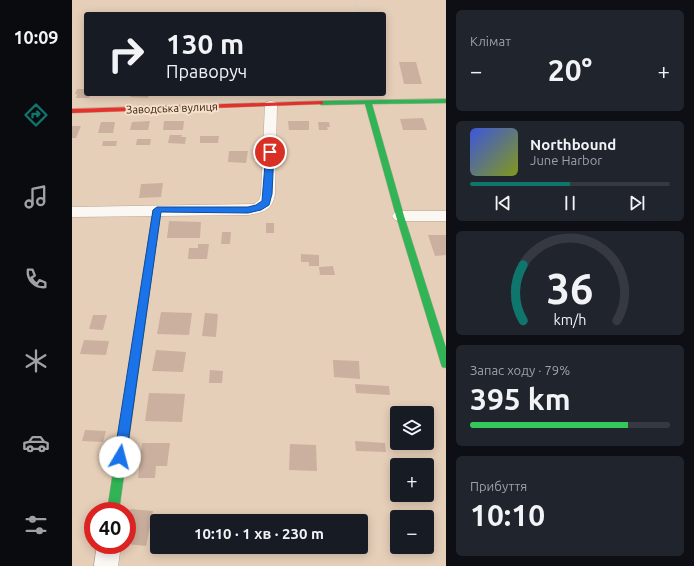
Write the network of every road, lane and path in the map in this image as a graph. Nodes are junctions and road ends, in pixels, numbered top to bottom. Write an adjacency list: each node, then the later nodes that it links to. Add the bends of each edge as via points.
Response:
1 (356, 0): 2 (path)
2 (359, 12)
3 (446, 101): 4 (street, Заводська вулиця)
4 (368, 102): 5 (street, Заводська вулиця); 9 (street)
5 (271, 105): 6 (street, Заводська вулиця); 7 (street, via 266,203 248,210)
6 (72, 111)
7 (157, 210): 8 (street); 12 (street)
8 (76, 213)
9 (400, 216): 10 (street); 11 (street)
10 (446, 216)
11 (446, 364)
12 (114, 502)
13 (108, 554): 14 (street)
14 (106, 566)

